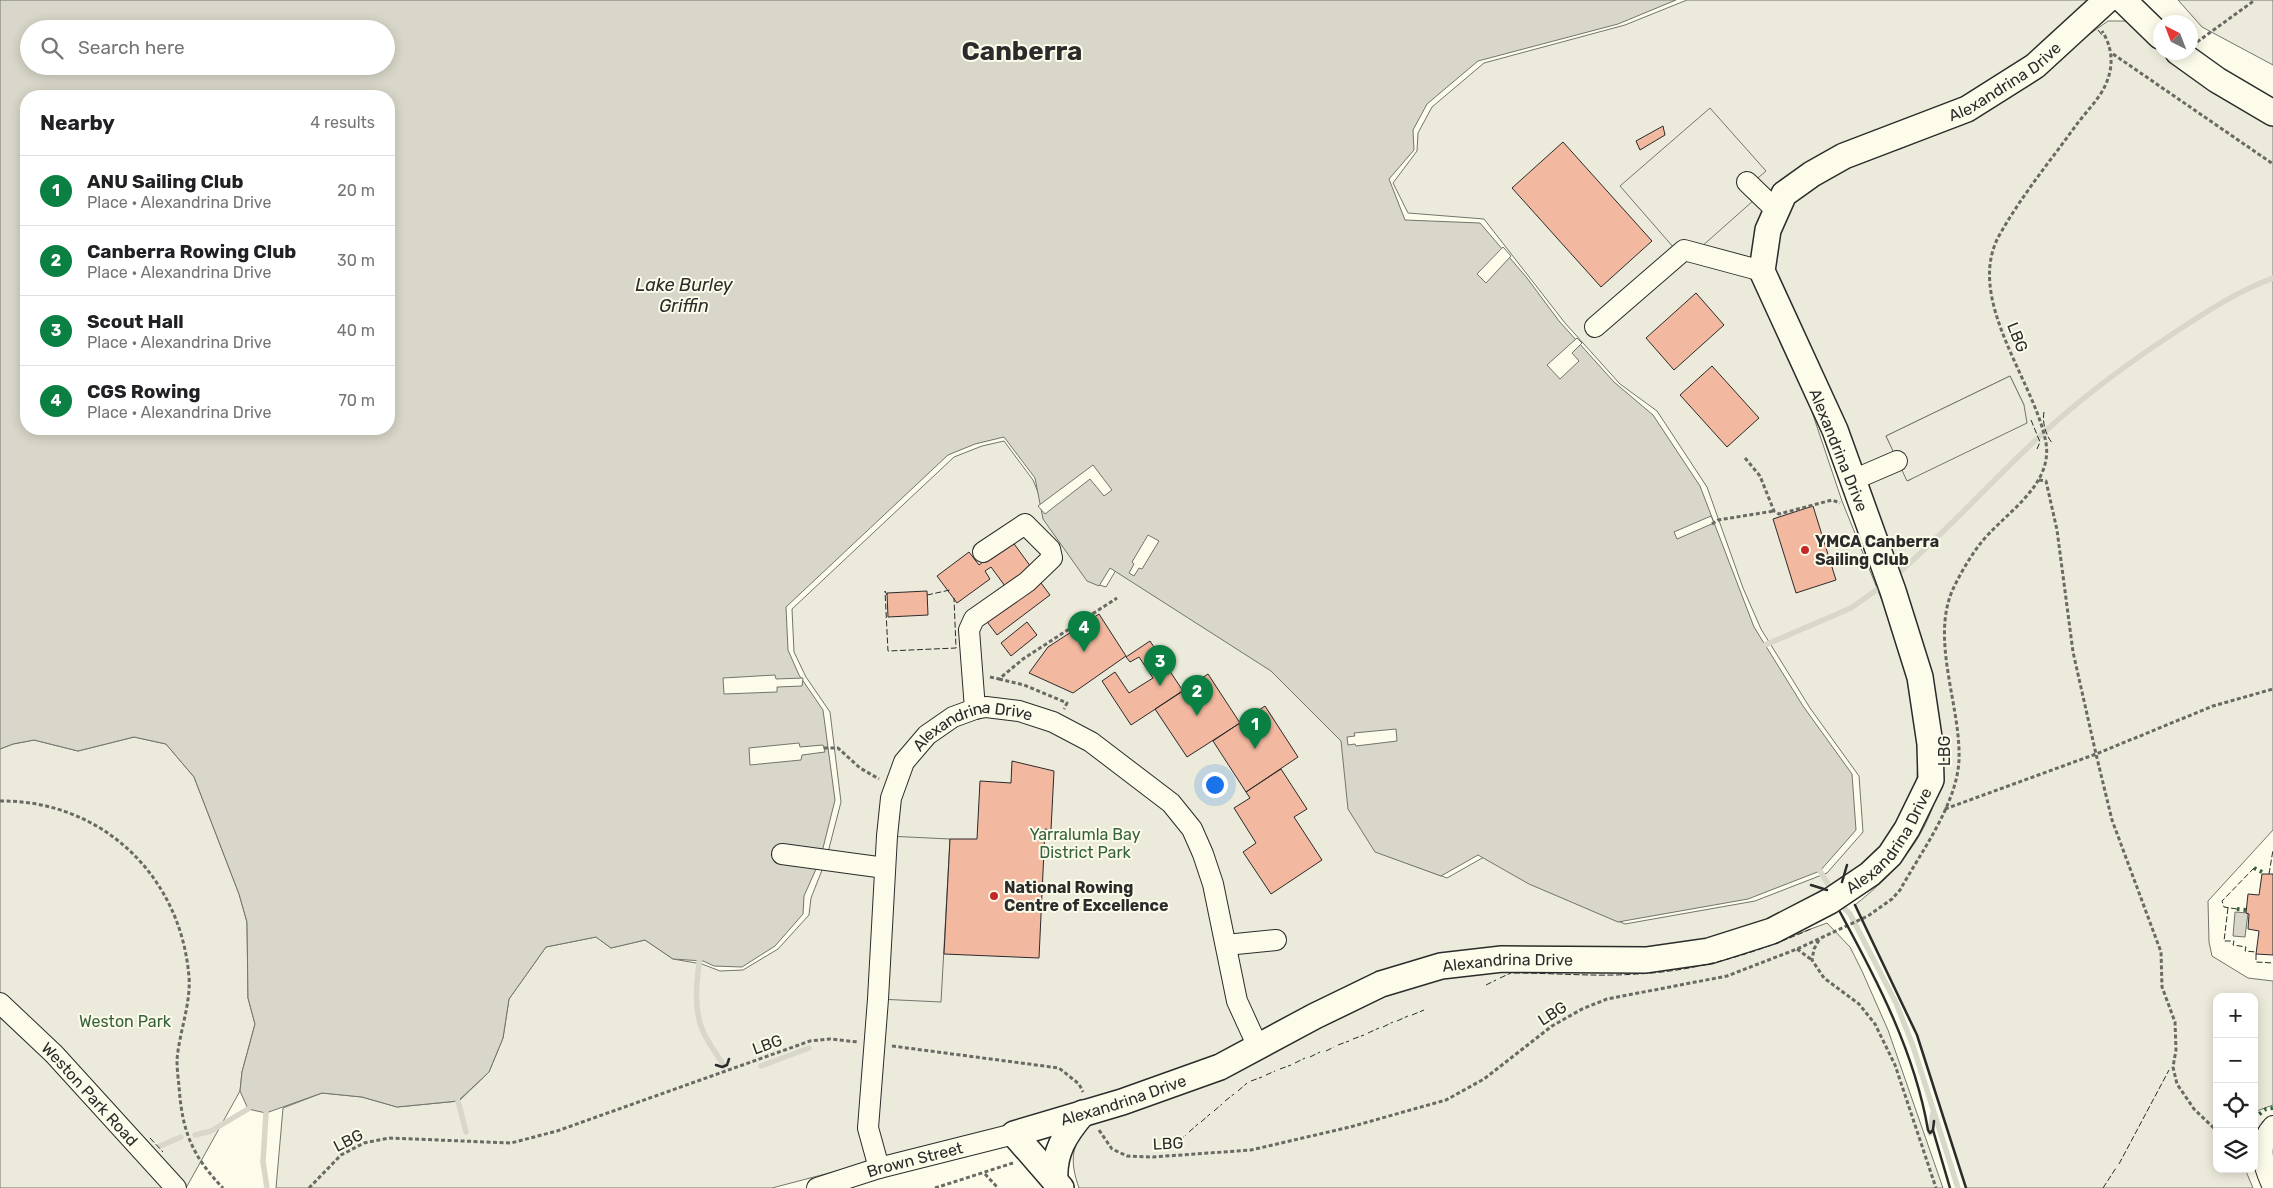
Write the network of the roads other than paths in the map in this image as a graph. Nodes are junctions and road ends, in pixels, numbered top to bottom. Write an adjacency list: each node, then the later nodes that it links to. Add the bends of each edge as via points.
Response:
1 (2123, 0): 3 (main road)
2 (2100, 8): 7 (main road, Alexandrina Drive, via 2035,66 1967,109 1844,156 1784,194)
3 (2153, 29)
4 (2189, 60): 5 (main road)
5 (2273, 113)
6 (1747, 182): 7 (street)
7 (1777, 211): 8 (main road, Alexandrina Drive, via 1768,230)
8 (1762, 271): 9 (street, via 1684,250); 11 (main road, Alexandrina Drive, via 1835,430)
9 (1595, 327)
10 (1897, 461): 11 (street)
11 (1853, 480): 19 (main road, Alexandrina Drive, via 1920,677 1930,744 1931,780 1890,855 1838,896 1772,931 1709,951 1646,960 1502,959 1441,966 1381,984)
12 (983, 552): 13 (street, via 1025,524 1050,550 1052,558 1027,582 974,619 969,630)
13 (975, 709): 15 (street, Alexandrina Drive, via 953,717 927,735 904,762 891,798); 17 (street, Alexandrina Drive, via 986,707 1019,712 1053,722 1091,742 1172,803 1192,829 1203,854)
14 (782, 854): 15 (street)
15 (885, 868): 23 (street, Alexandrina Drive, via 868,1128)
16 (1276, 940): 17 (street)
17 (1226, 945): 19 (street, Alexandrina Drive, via 1237,1001)
18 (0, 1003): 26 (street, Weston Park Road, via 54,1054)
19 (1258, 1047): 20 (main road, Alexandrina Drive, via 1220,1067)
20 (1087, 1112): 22 (main road, Alexandrina Drive); 24 (main road, via 1068,1131 1060,1147 1054,1166)
21 (2273, 1126): 25 (street, via 2262,1143 2262,1158)
22 (1014, 1134): 23 (street, Brown Street); 24 (main road)
23 (879, 1168): 27 (street, Brown Street)
24 (1058, 1185)
25 (2273, 1186)
26 (176, 1188)
27 (817, 1188)

